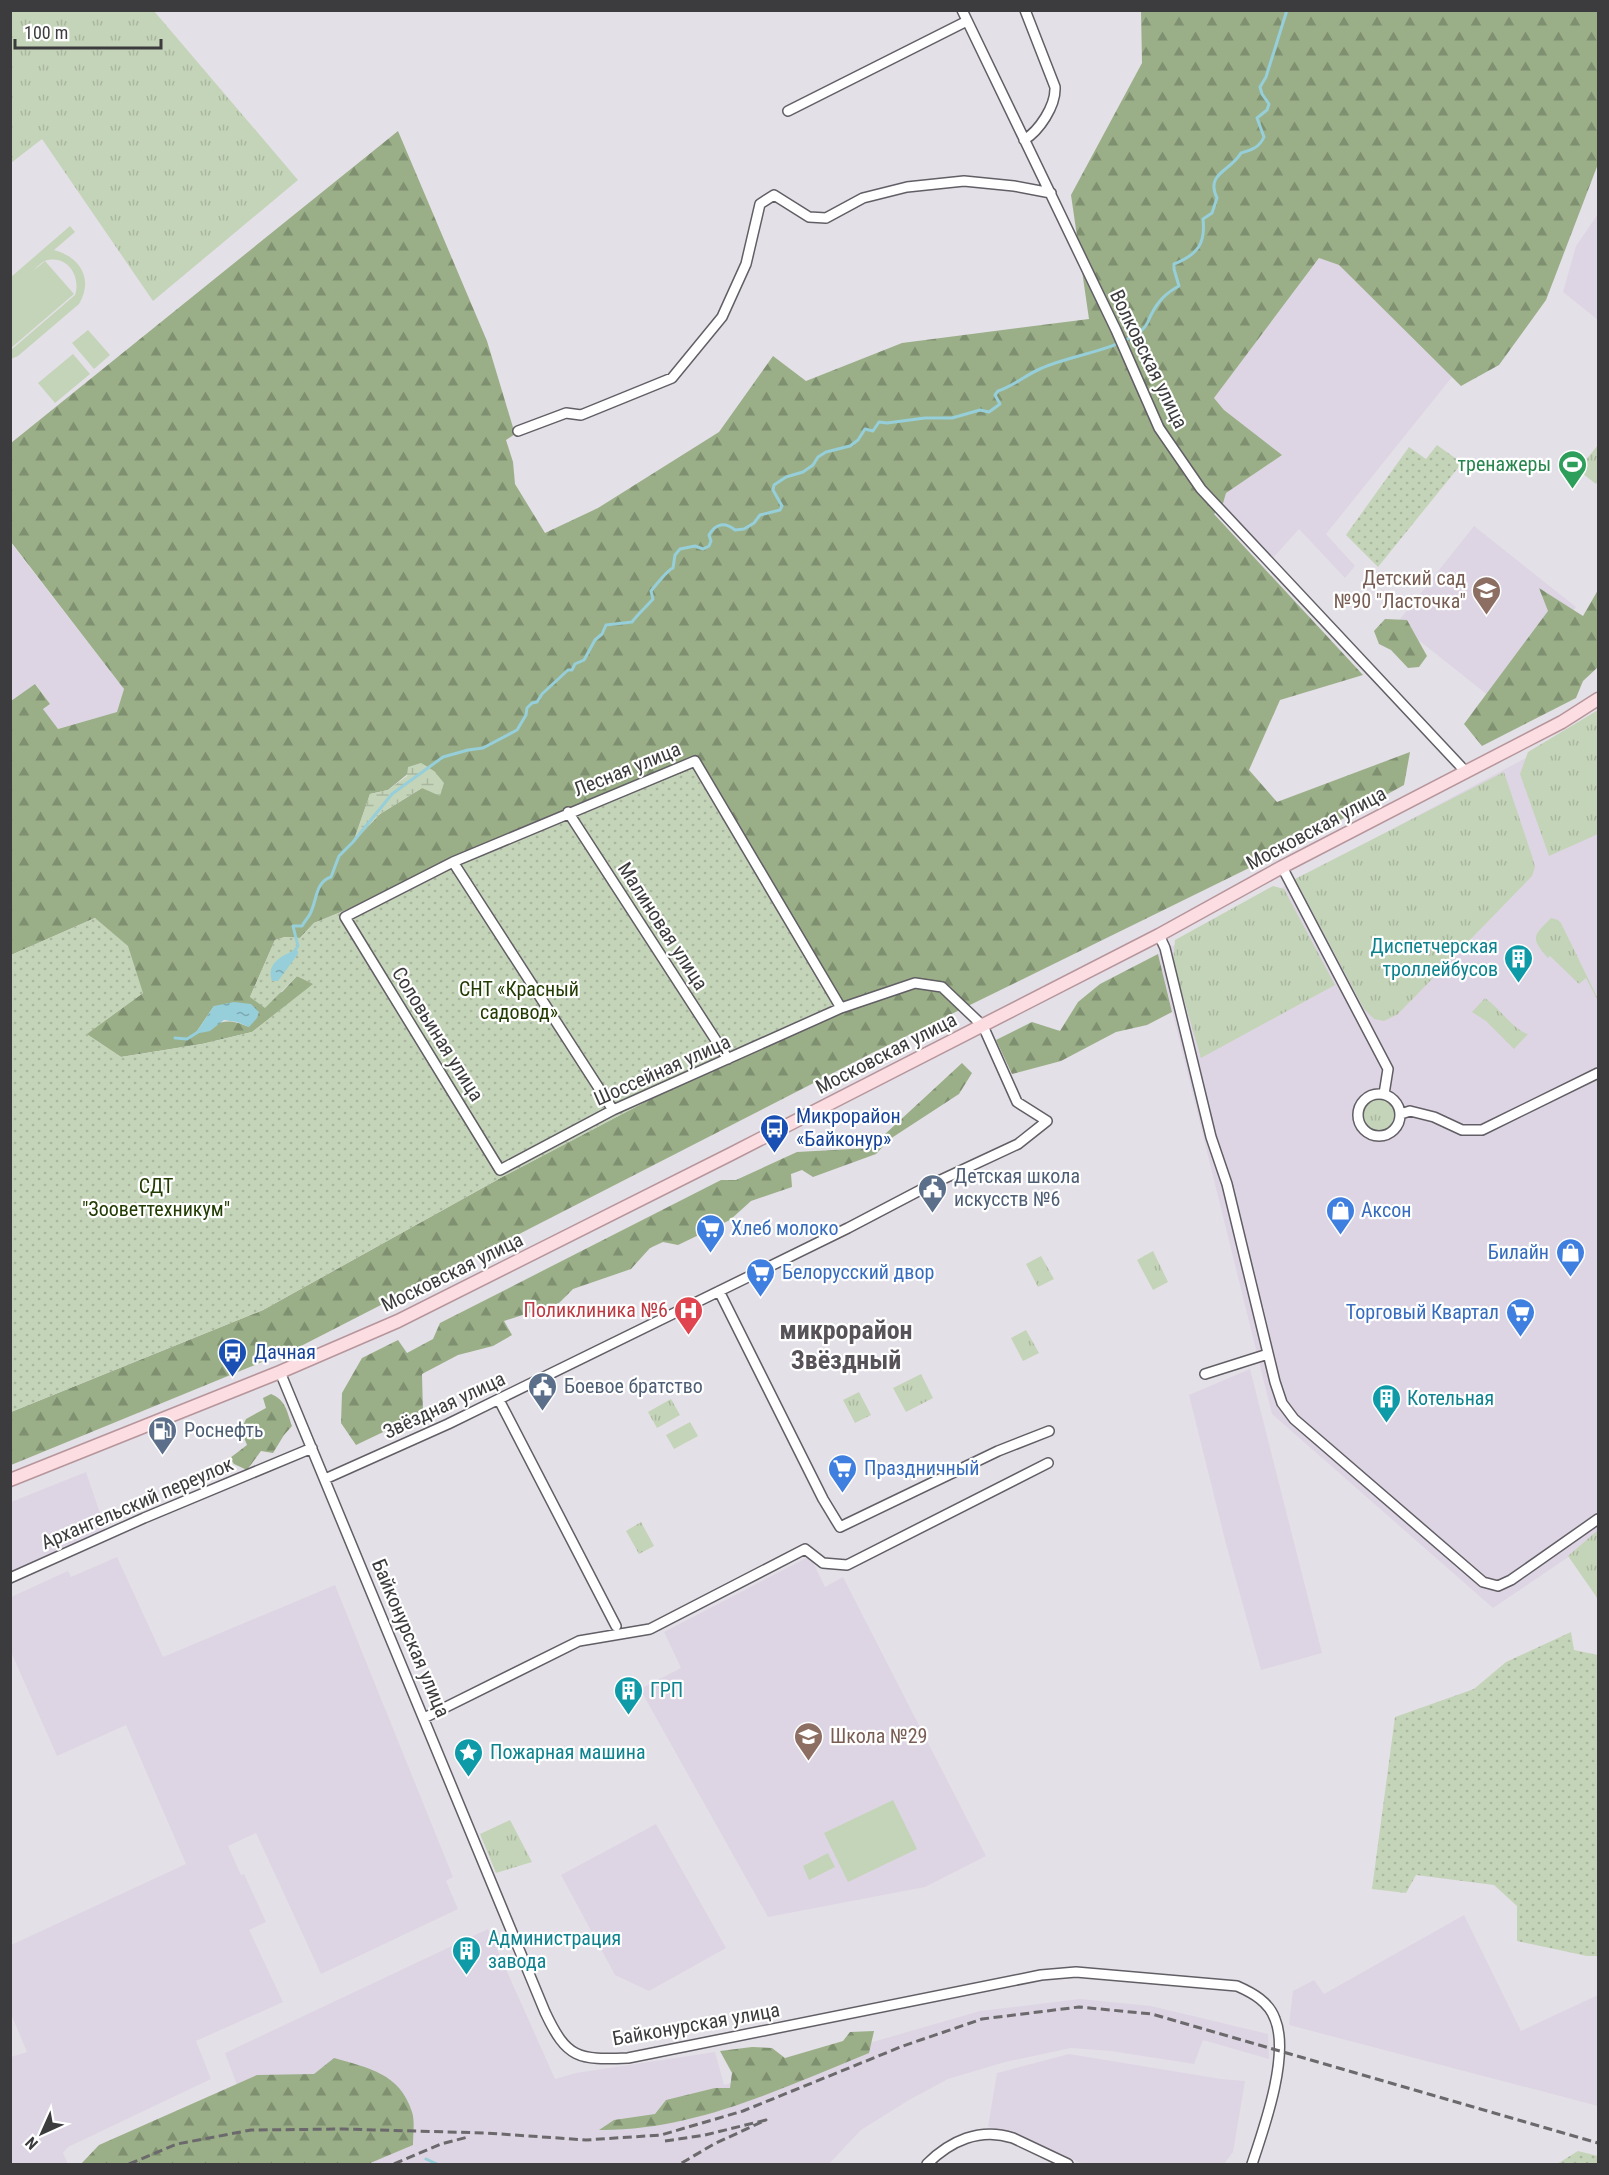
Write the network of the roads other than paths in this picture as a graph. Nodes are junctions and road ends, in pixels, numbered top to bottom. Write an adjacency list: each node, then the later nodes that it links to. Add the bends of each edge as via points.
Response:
1 (962, 10): 3 (street, Волковская улица)
2 (1025, 10): 5 (street, via 1056,87 1056,97 1035,134)
3 (967, 21): 4 (street); 5 (street, Волковская улица)
4 (788, 111)
5 (1024, 140): 6 (street, Волковская улица)
6 (1051, 193): 7 (street, via 964,182 907,187 863,198 826,218 809,217 774,195 759,204 746,264 722,318 672,378 581,416 566,413); 9 (street, Волковская улица, via 1159,428 1201,489)
7 (518, 431)
8 (1599, 699): 9 (main road, Московская улица)
9 (1466, 772): 12 (main road, Московская улица)
10 (568, 812): 11 (street, Лесная улица); 15 (street, Лесная улица, via 695,761); 17 (street, Малиновая улица)
11 (453, 862): 13 (street, Лесная улица); 20 (street)
12 (1282, 867): 14 (main road, Московская улица); 19 (street, via 1388,1069)
13 (345, 917): 22 (street, Соловьиная улица)
14 (1159, 935): 16 (main road, Московская улица); 24 (street, via 1227,1184)
15 (841, 1008): 16 (street, Шоссейная улица, via 915,983 942,987); 17 (street, Шоссейная улица)
16 (983, 1026): 23 (street, Звёздная улица, via 1017,1102 1047,1121 1018,1144); 25 (main road, Московская улица, via 398,1321)
17 (728, 1059): 20 (street, Шоссейная улица)
18 (1599, 1073): 21 (street, via 1482,1130 1462,1130 1434,1116)
19 (1384, 1094): 21 (street, via 1397,1103); 21 (street, via 1367,1097 1360,1105 1358,1116 1365,1131 1375,1136 1386,1135 1395,1129)
20 (613, 1110): 22 (street, Шоссейная улица)
21 (1401, 1114)
22 (500, 1170)
23 (719, 1291): 27 (street, Звёздная улица); 28 (street, via 840,1527 998,1451)
24 (1268, 1354): 26 (street); 33 (street, via 1282,1403 1294,1419 1484,1582 1498,1586 1511,1580)
25 (280, 1372): 29 (street, Байконурская улица); 32 (main road, Московская улица)
26 (1205, 1374)
27 (499, 1400): 31 (street, Звёздная улица); 35 (street)
28 (1049, 1431)
29 (312, 1448): 31 (street, Байконурская улица); 34 (street, Архангельский переулок)
30 (1048, 1462): 36 (street, via 847,1565 823,1563 805,1549 650,1629 579,1641)
31 (325, 1479): 36 (street, Байконурская улица)
32 (10, 1480)
33 (1599, 1519)
34 (10, 1578)
35 (616, 1626)
36 (424, 1718): 39 (street, Байконурская улица, via 545,2012 557,2037 576,2055 591,2059 628,2058 1076,1972 1238,1986 1266,2004 1275,2018 1280,2040 1275,2081)
37 (927, 2164): 38 (street, via 941,2150 982,2134 1013,2138)
38 (1068, 2164)
39 (1252, 2164)

